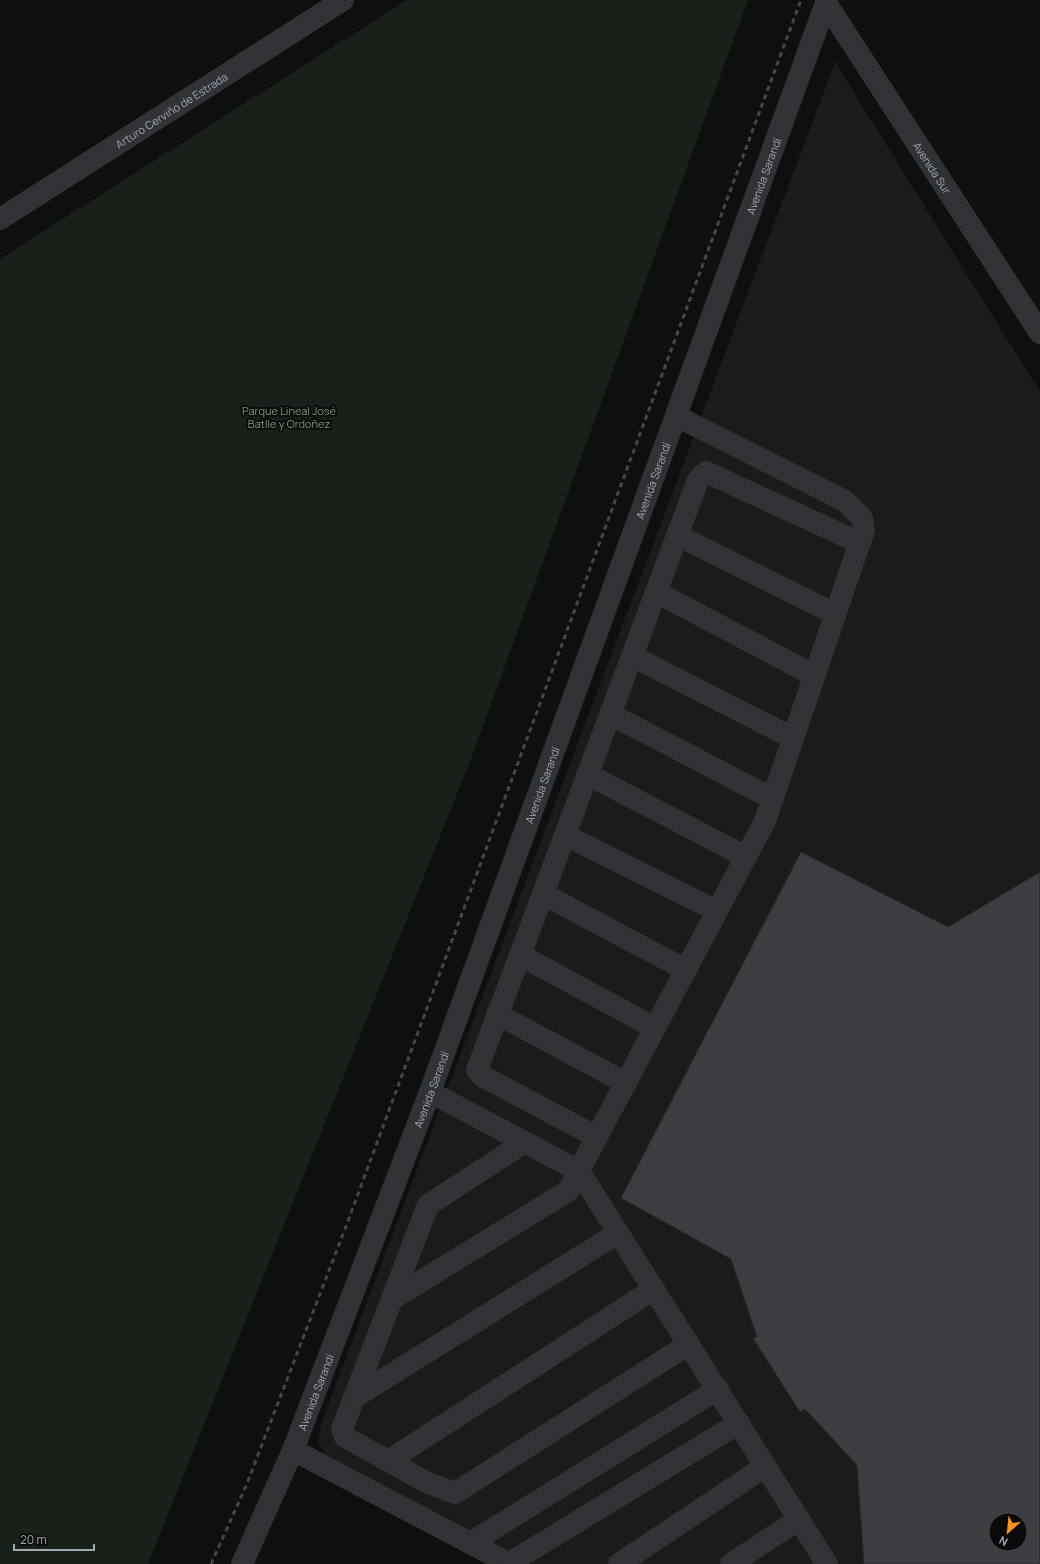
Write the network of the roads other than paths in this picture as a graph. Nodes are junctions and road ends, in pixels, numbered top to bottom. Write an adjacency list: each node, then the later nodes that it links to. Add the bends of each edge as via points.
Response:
1 (343, 0): 3 (street, Arturo Cerviño de Estrada)
2 (826, 1): 4 (street, Avenida Sur); 5 (street, Avenida Sarandí)
3 (0, 219)
4 (1040, 333)
5 (676, 416): 7 (street, via 845,501 862,518 864,530); 25 (street, Avenida Sarandí)
6 (677, 534): 7 (street, via 698,480 706,472); 8 (street); 9 (street)
7 (860, 543): 9 (street)
8 (656, 592): 10 (street); 11 (street)
9 (835, 614): 11 (street)
10 (632, 656): 12 (street); 13 (street)
11 (814, 676): 13 (street)
12 (610, 714): 14 (street); 15 (street)
13 (793, 738): 15 (street)
14 (587, 774): 16 (street); 17 (street)
15 (773, 799): 17 (street, via 765,821)
16 (565, 835): 18 (street); 19 (street)
17 (746, 857): 19 (street)
18 (543, 894): 20 (street); 21 (street)
19 (717, 911): 21 (street)
20 (520, 955): 22 (street); 23 (street)
21 (686, 970): 23 (street)
22 (497, 1014): 24 (street); 26 (street, via 477,1070 482,1076)
23 (655, 1028): 24 (street)
24 (626, 1083): 26 (street)
25 (430, 1092): 27 (street); 36 (street, Avenida Sarandí)
26 (597, 1137): 28 (street)
27 (525, 1142): 28 (street); 31 (street, via 428,1205)
28 (579, 1171): 29 (street); 31 (street, via 568,1190)
29 (618, 1233): 30 (street); 34 (street)
30 (654, 1289): 32 (street); 37 (street)
31 (392, 1299): 34 (street)
32 (689, 1344): 33 (street); 37 (street, via 456,1493 426,1482)
33 (718, 1389): 35 (street); 40 (street)
34 (355, 1397): 37 (street, via 342,1429 345,1437)
35 (739, 1423): 38 (street); 42 (street)
36 (293, 1450): 40 (street); 41 (street, Avenida Sarandí)
37 (388, 1461)
38 (766, 1466): 39 (street); 43 (street)
39 (799, 1519): 44 (street); 45 (street)
40 (472, 1542): 42 (street)
41 (242, 1564)
42 (509, 1564)
43 (619, 1564)
44 (731, 1564)
45 (827, 1564)

